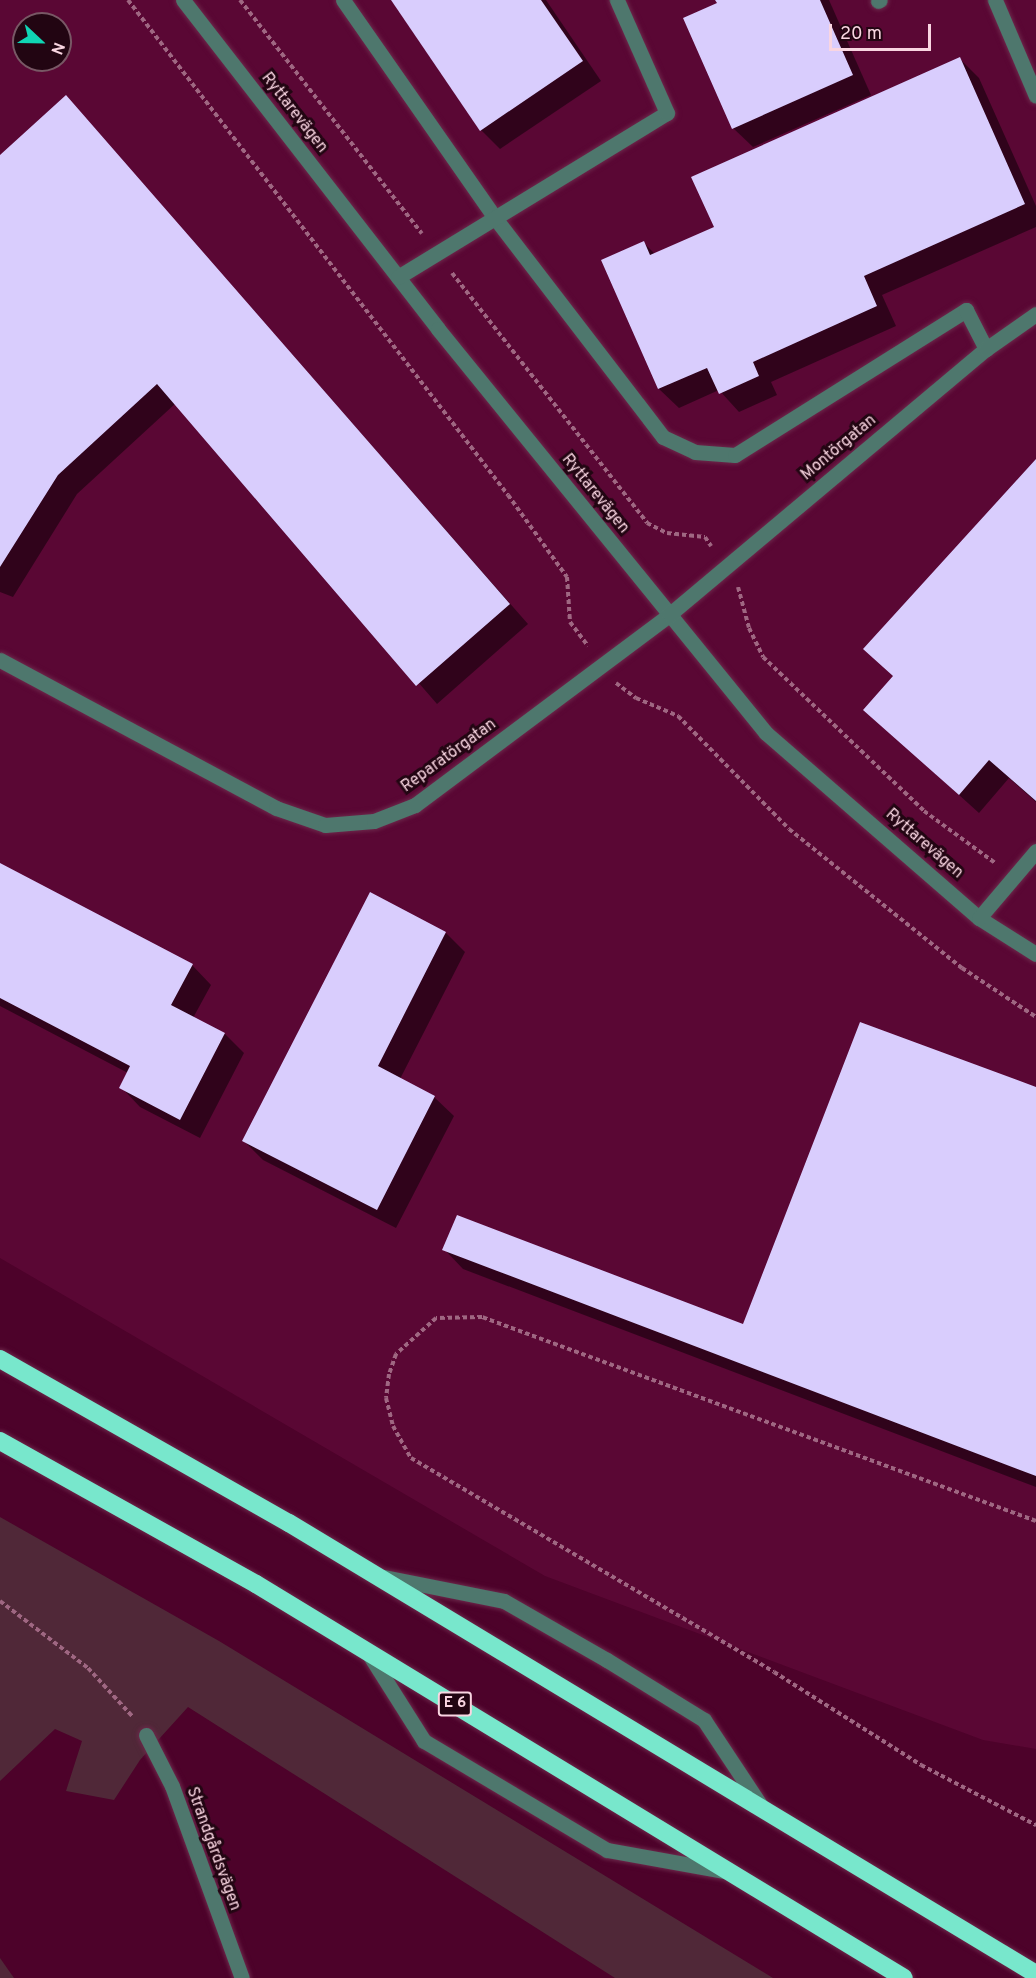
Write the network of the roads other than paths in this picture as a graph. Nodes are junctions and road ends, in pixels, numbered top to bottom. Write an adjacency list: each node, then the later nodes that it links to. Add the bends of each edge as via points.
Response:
1 (183, 0): 7 (street, Ryttarevägen)
2 (343, 0): 6 (street)
3 (617, 0): 6 (street, via 667,113)
4 (995, 0): 5 (street)
5 (1036, 96)
6 (495, 218): 7 (street); 9 (street, via 663,437 695,452 735,455 966,310)
7 (398, 277): 10 (street, Ryttarevägen)
8 (1036, 314): 9 (street, Montörgatan)
9 (986, 349): 10 (street, Montörgatan)
10 (670, 614): 11 (street, Reparatörgatan, via 415,805 374,821 325,825 276,808); 13 (street, Ryttarevägen, via 766,733)
11 (0, 660)
12 (1036, 850): 13 (street)
13 (980, 918): 14 (street, Ryttarevägen)
14 (1036, 954)
15 (0, 1359): 17 (highway)
16 (0, 1441): 18 (highway, E 6)
17 (377, 1576): 20 (highway); 20 (street, via 504,1601 607,1660 704,1720)
18 (368, 1651): 21 (highway, E 6); 21 (street, via 424,1741 607,1850)
19 (146, 1735): 23 (street, Strandgårdsvägen, via 172,1786)
20 (763, 1809): 22 (highway)
21 (729, 1872): 24 (highway, E 6)
22 (1036, 1974)
23 (242, 1978)
24 (904, 1978)

